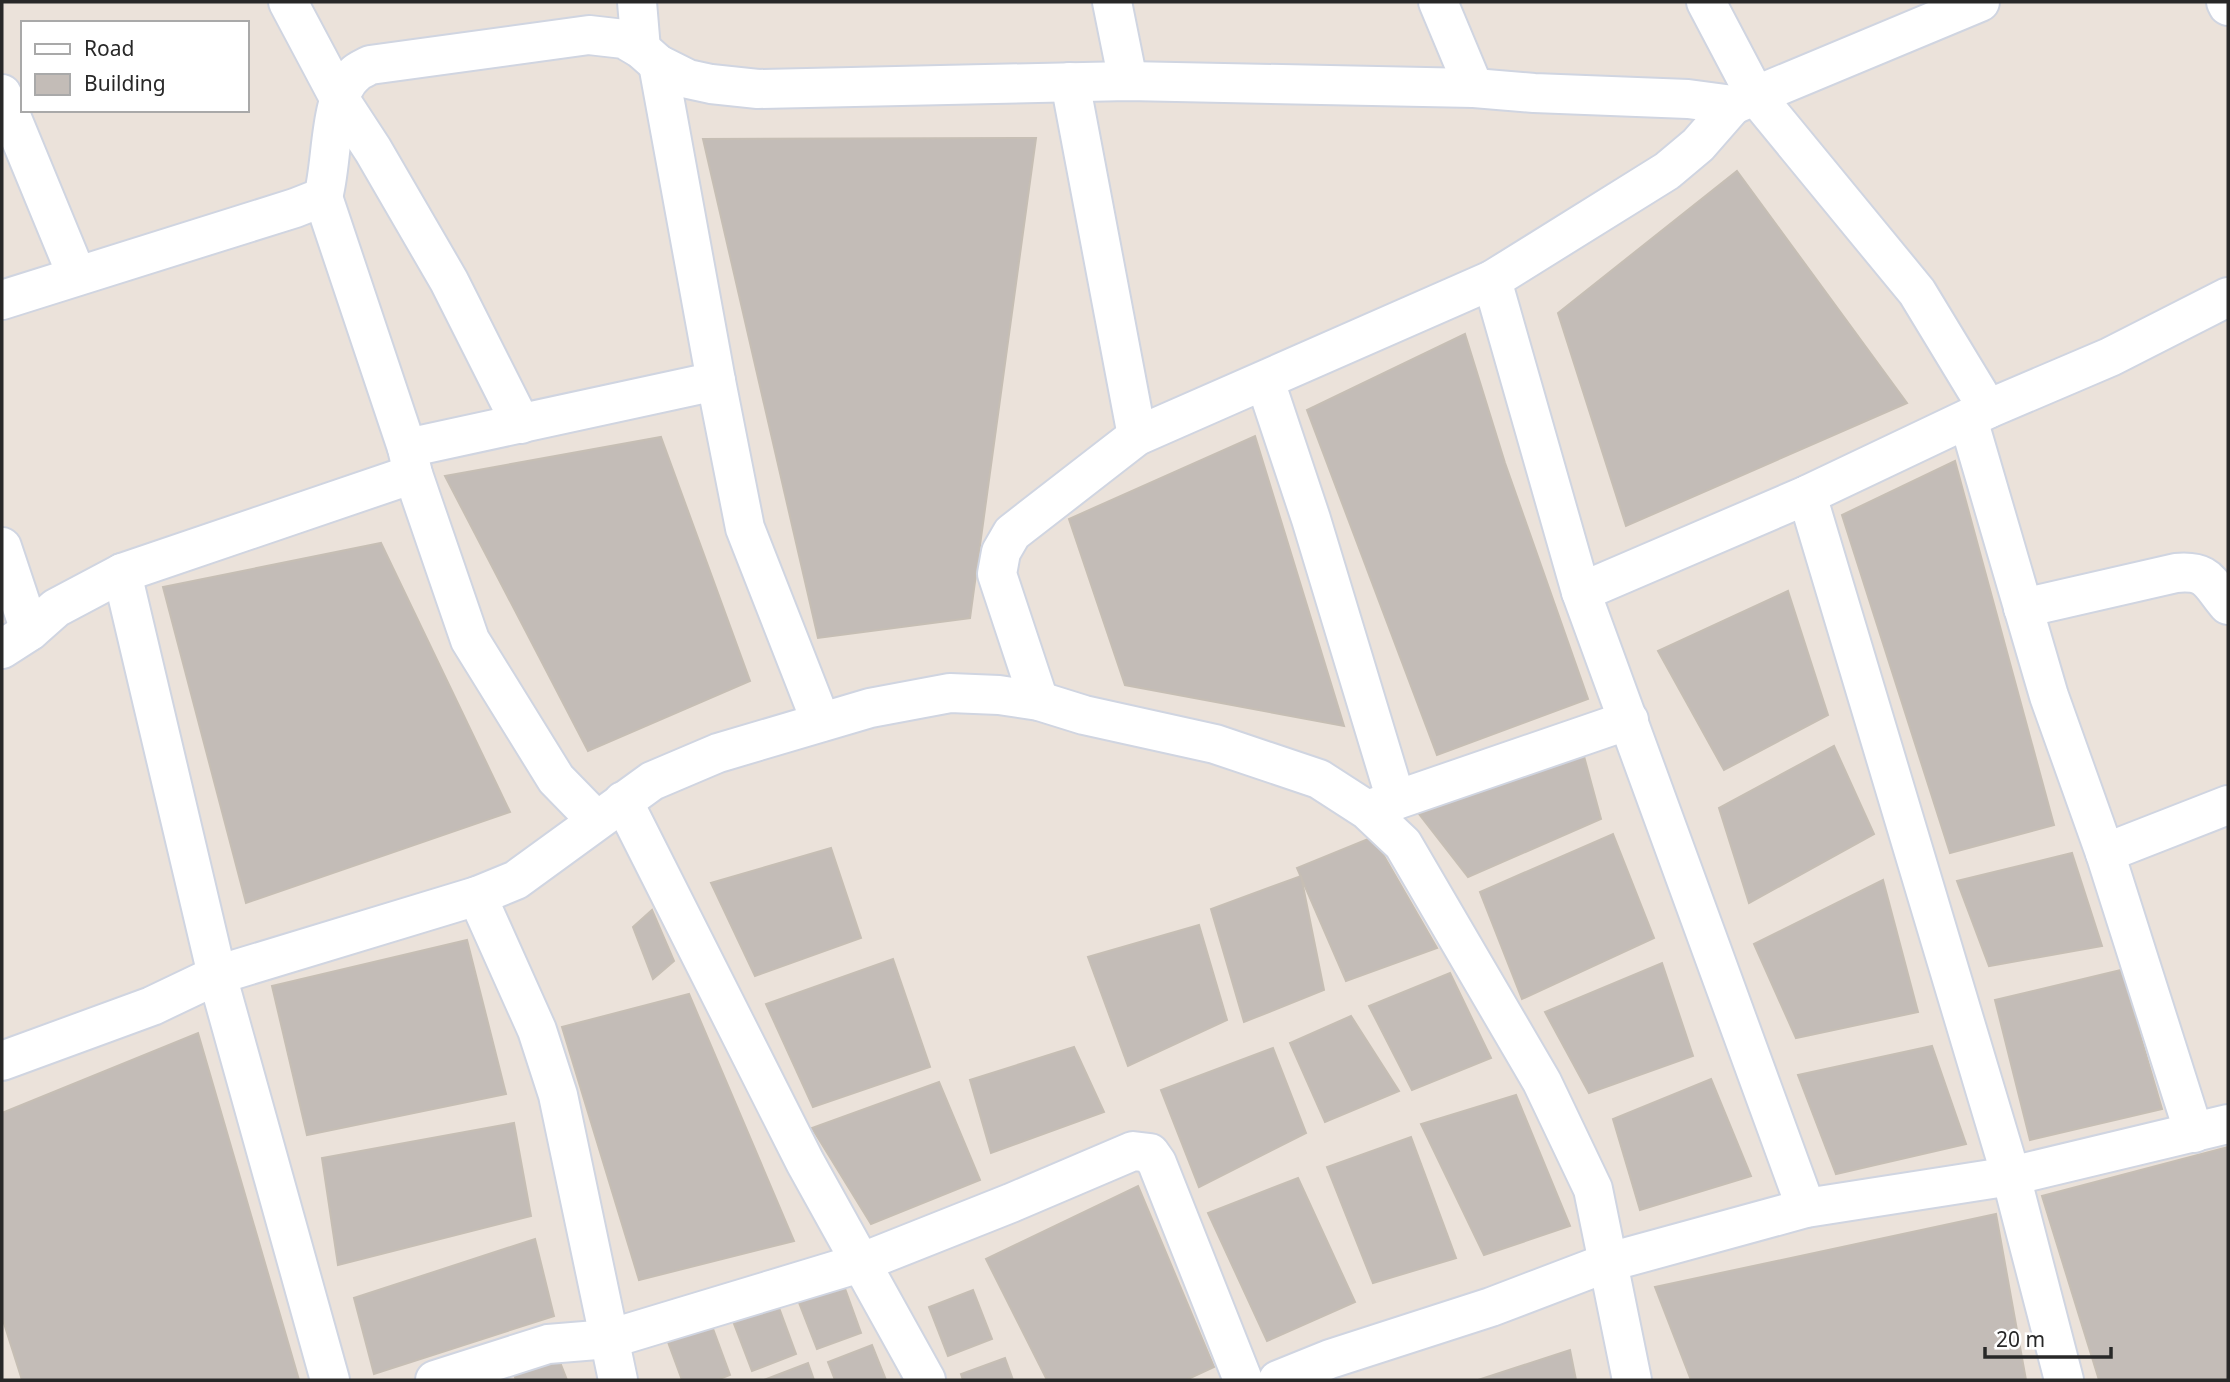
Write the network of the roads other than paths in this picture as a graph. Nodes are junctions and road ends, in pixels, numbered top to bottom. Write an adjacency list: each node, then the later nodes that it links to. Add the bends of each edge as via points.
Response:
1 (288, 2): 12 (street)
2 (637, 2): 7 (street)
3 (1112, 2): 8 (street)
4 (1438, 2): 10 (street)
5 (1706, 2): 13 (street)
6 (1980, 2): 13 (street)
7 (649, 56): 9 (street, via 688,79 758,89); 12 (street, via 624,38 589,35 370,65 354,74); 19 (street)
8 (1128, 81): 9 (street); 10 (street)
9 (1069, 82): 23 (street)
10 (1474, 88): 13 (street)
11 (2, 94): 15 (street)
12 (339, 97): 14 (street); 22 (street, via 449,281)
13 (1744, 100): 16 (street, via 1667,171); 21 (street, via 1917,292)
14 (323, 197): 15 (street); 24 (street)
15 (77, 276): 18 (street)
16 (1492, 280): 20 (street); 28 (street)
17 (2228, 298): 21 (street, via 2110,357)
18 (2, 300)
19 (716, 381): 22 (street); 34 (street, via 745,528)
20 (1265, 381): 23 (street); 36 (street, via 1311,519)
21 (1978, 414): 25 (street); 30 (street)
22 (521, 424): 24 (street)
23 (1137, 436): 32 (street, via 1012,534 1002,552 997,574)
24 (410, 461): 27 (street); 37 (street, via 470,640 555,779)
25 (1807, 495): 28 (street); 43 (street)
26 (2, 547): 31 (street)
27 (122, 573): 31 (street, via 56,608); 40 (street)
28 (1581, 592): 33 (street)
29 (2228, 605): 30 (street, via 2207,577 2192,572)
30 (2023, 608): 38 (street)
31 (16, 640)
32 (1039, 701): 34 (street, via 950,693); 36 (street, via 1215,744)
33 (1629, 720): 36 (street); 44 (street)
34 (821, 722): 37 (street, via 718,753 652,781)
35 (2228, 804): 38 (street)
36 (1382, 805): 45 (street, via 1542,1082 1593,1189)
37 (610, 810): 39 (street, via 516,880); 46 (street)
38 (2105, 853): 42 (street)
39 (477, 896): 40 (street); 47 (street, via 537,1030 558,1095)
40 (217, 975): 41 (street, via 152,1006); 48 (street)
41 (2, 1061)
42 (2211, 1128): 43 (street)
43 (2011, 1176): 44 (street); 55 (street)
44 (1806, 1208): 45 (street)
45 (1609, 1262): 53 (street); 54 (street)
46 (860, 1263): 47 (street); 51 (street); 52 (street, via 1133,1151 1150,1153)
47 (609, 1339): 49 (street, via 548,1345); 50 (street)
48 (330, 1380)
49 (435, 1380)
50 (618, 1380)
51 (926, 1380)
52 (1242, 1380)
53 (1279, 1380)
54 (1632, 1380)
55 (2064, 1380)

